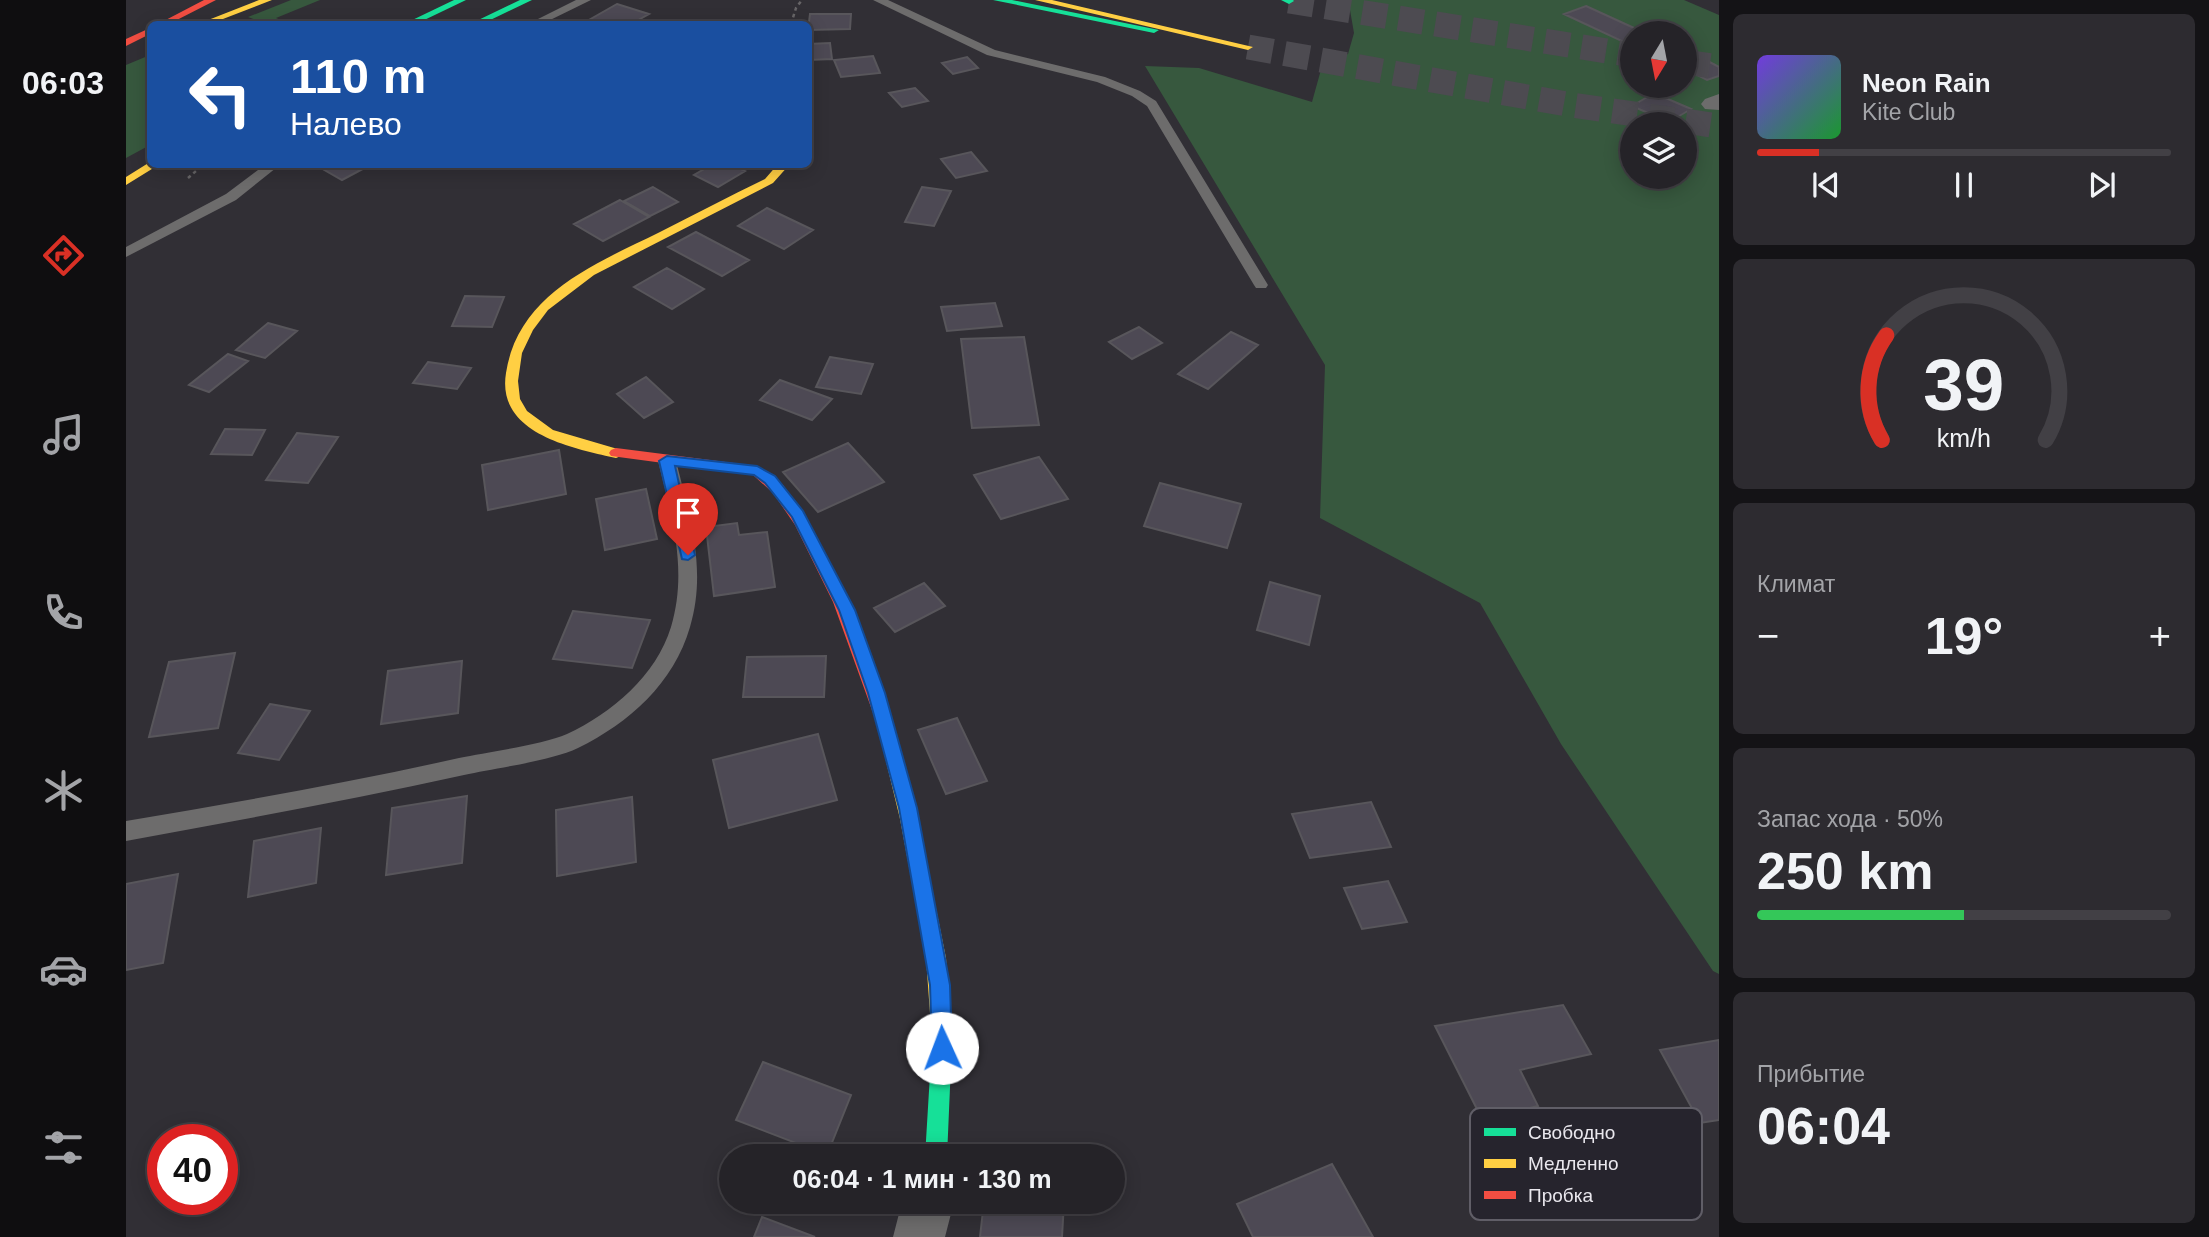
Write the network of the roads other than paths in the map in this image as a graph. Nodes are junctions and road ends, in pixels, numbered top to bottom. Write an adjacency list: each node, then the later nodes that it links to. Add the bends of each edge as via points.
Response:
1 (211, 0): 9 (street)
2 (267, 0): 10 (street)
3 (461, 0): 11 (street)
4 (527, 0): 12 (street)
5 (585, 0): 13 (lane)
6 (879, 0): 23 (lane, via 972,46 1135,91 1152,104)
7 (998, 0): 8 (street, via 1248,47)
8 (1040, 0)
9 (169, 21)
10 (211, 21)
11 (416, 21)
12 (482, 21)
13 (540, 21)
14 (147, 32): 15 (street)
15 (126, 43)
16 (147, 45): 17 (street)
17 (126, 54)
18 (149, 168): 21 (street)
19 (270, 168): 22 (lane, via 230,197)
20 (781, 168): 24 (street, via 769,181 566,288 548,304 517,349 510,371 512,392 517,409 530,425 616,455)
21 (126, 182)
22 (126, 253)
23 (1261, 285)
24 (667, 461): 25 (lane, via 686,540 687,606 670,656 654,679 600,728 568,743 352,791); 26 (street, via 735,466 770,479 798,515 847,610 908,808 940,985 943,1070)
25 (126, 831)
26 (937, 1144)
27 (926, 1214): 28 (street)
28 (919, 1237)

